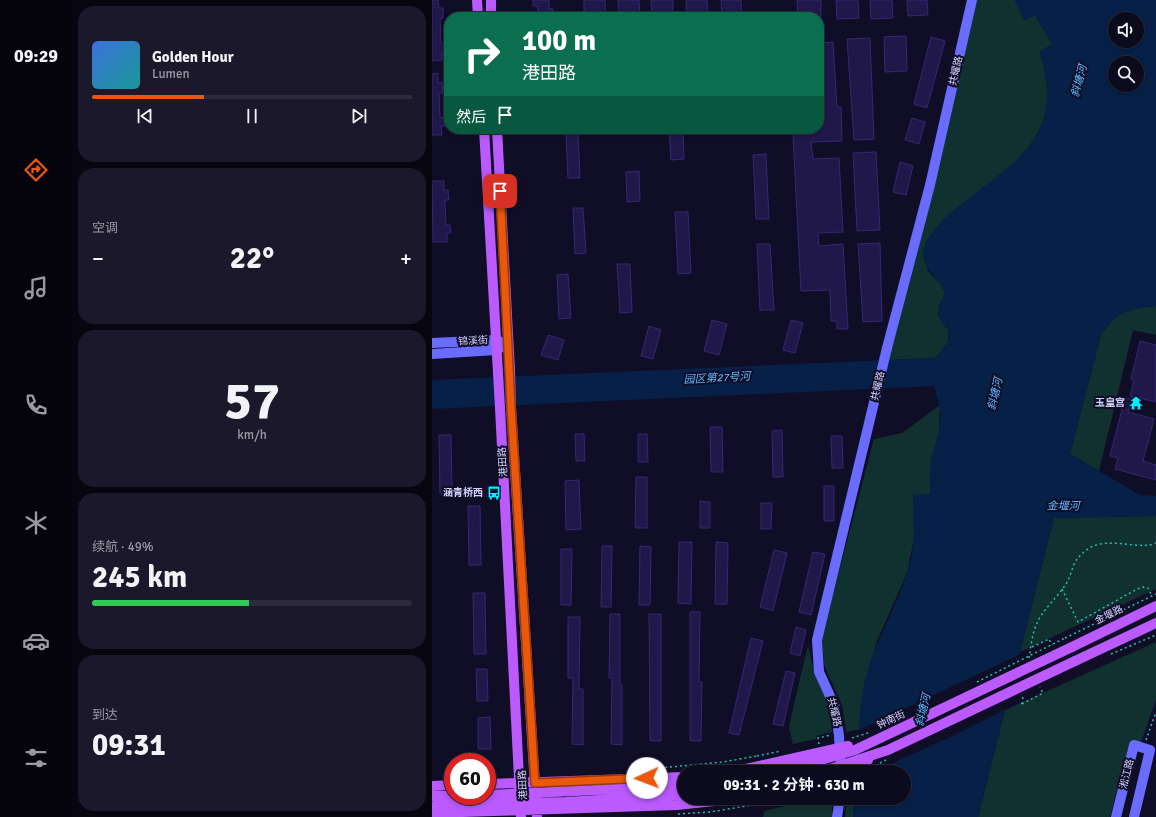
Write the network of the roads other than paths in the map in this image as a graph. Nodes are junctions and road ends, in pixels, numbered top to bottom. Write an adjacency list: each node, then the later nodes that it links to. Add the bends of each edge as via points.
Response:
1 (477, 0): 4 (main road)
2 (490, 0): 5 (main road)
3 (972, 0): 19 (street, 共耀路, bridge, via 930,185 887,348 817,640 819,672 835,707)
4 (478, 12)
5 (491, 12)
6 (484, 134): 10 (main road, 港田路)
7 (497, 134): 9 (main road, 港田路)
8 (432, 343): 10 (street, 锦溪街)
9 (508, 344): 10 (street, 锦溪街); 25 (main road, 港田路, bridge)
10 (496, 345): 11 (street, 锦溪街); 24 (main road, 港田路, bridge)
11 (432, 354)
12 (1154, 601): 14 (main road, 金堰路)
13 (1156, 623): 16 (main road, bridge)
14 (1072, 647): 15 (main road, 钟南街, bridge)
15 (887, 736): 17 (main road, bridge); 18 (main road, 钟南街, bridge, via 855,750)
16 (888, 750): 20 (main road, bridge); 21 (main road, bridge)
17 (770, 765)
18 (804, 765)
19 (841, 765)
20 (842, 765)
21 (857, 765)
22 (677, 780): 25 (main road)
23 (677, 780): 28 (main road, bridge)
24 (520, 783): 25 (main road); 26 (main road); 34 (main road, 港田路)
25 (535, 783): 35 (main road, 港田路)
26 (496, 784)
27 (444, 793): 31 (main road)
28 (496, 794)
29 (677, 795): 31 (main road, bridge, via 566,802)
30 (444, 798): 31 (main road)
31 (433, 801): 34 (main road)
32 (685, 805): 35 (main road)
33 (839, 805): 36 (street)
34 (521, 814): 35 (main road)
35 (537, 814)
36 (837, 817)
37 (1116, 817): 38 (street, 淞江路, via 1134,745 1150,750)
38 (1134, 817)

